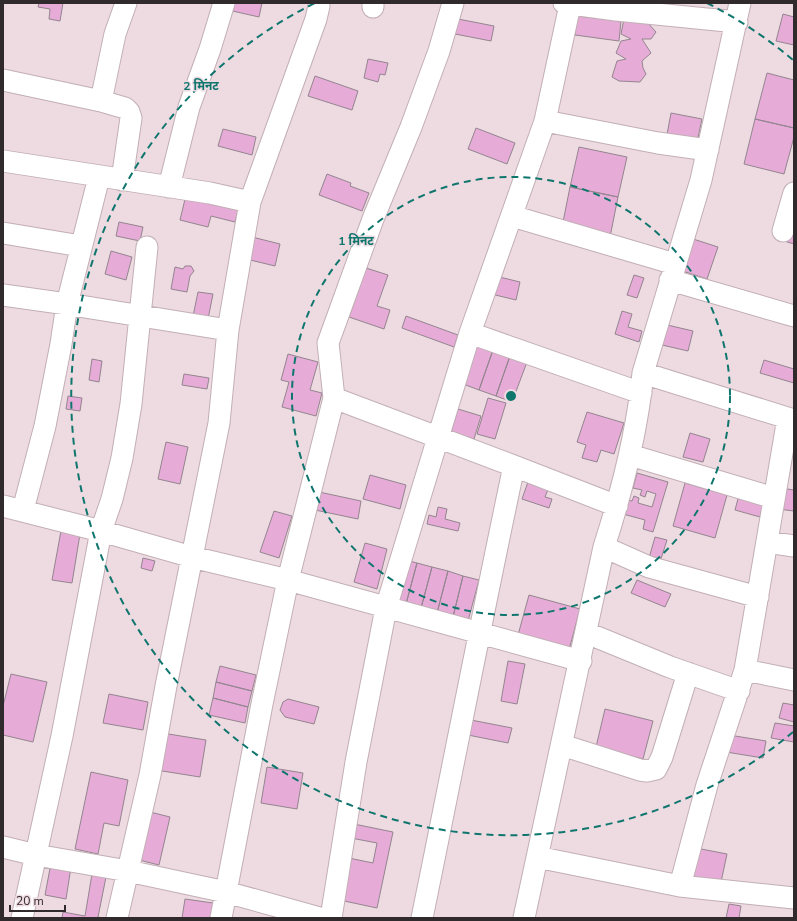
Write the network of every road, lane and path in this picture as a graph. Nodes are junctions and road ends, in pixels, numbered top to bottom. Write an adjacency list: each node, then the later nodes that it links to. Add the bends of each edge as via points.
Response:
1 (126, 3): 8 (street, via 115,34)
2 (224, 3): 14 (street, via 189,107)
3 (453, 3): 30 (street, via 411,128 373,219 328,343)
4 (567, 4): 6 (street); 9 (street)
5 (322, 6): 16 (street)
6 (739, 12): 10 (street)
7 (3, 80): 8 (street)
8 (101, 100): 13 (street, via 125,108 131,118)
9 (545, 121): 10 (street); 17 (street)
10 (708, 150): 22 (street)
11 (3, 161): 12 (street)
12 (99, 177): 13 (street); 20 (street)
13 (122, 180): 14 (street)
14 (169, 187): 16 (street)
15 (794, 194): 18 (street)
16 (250, 202): 27 (street)
17 (512, 216): 22 (street); 28 (street)
18 (783, 231)
19 (3, 233): 20 (street)
20 (81, 246): 24 (street)
21 (147, 246): 25 (street)
22 (673, 272): 26 (street); 29 (street)
23 (3, 295): 24 (street)
24 (67, 304): 25 (street); 37 (street, via 45,426)
25 (140, 316): 27 (street); 38 (street, via 132,404 112,499)
26 (794, 316)
27 (228, 330): 42 (street, via 219,423)
28 (470, 333): 29 (street); 32 (street)
29 (642, 383): 31 (street); 33 (street)
30 (334, 398): 32 (street); 43 (street)
31 (791, 419): 35 (street)
32 (438, 438): 34 (street); 45 (street)
33 (630, 455): 35 (street); 36 (street)
34 (514, 466): 36 (street); 47 (street)
35 (774, 498): 39 (street)
36 (618, 506): 41 (street)
37 (8, 510): 38 (street)
38 (101, 531): 42 (street); 55 (street, via 62,736)
39 (767, 542): 40 (street); 44 (street)
40 (794, 546)
41 (604, 547): 44 (street, via 649,567); 46 (street)
42 (192, 557): 43 (street); 57 (street, via 150,775)
43 (288, 580): 45 (street); 59 (street)
44 (758, 597): 49 (street)
45 (386, 608): 47 (street); 65 (street, via 356,762)
46 (587, 633): 48 (street); 50 (street)
47 (479, 634): 48 (street); 66 (street)
48 (581, 661): 53 (street)
49 (745, 670): 51 (street); 52 (street)
50 (688, 673): 52 (street); 53 (street, via 656,769 640,770)
51 (794, 680)
52 (739, 691): 58 (street, via 708,785)
53 (562, 746): 56 (street)
54 (3, 847): 55 (street)
55 (36, 855): 57 (street); 61 (street)
56 (537, 857): 58 (street); 67 (street)
57 (128, 871): 59 (street); 62 (street)
58 (680, 886): 60 (street)
59 (226, 892): 63 (street); 64 (street)
60 (794, 898)
61 (22, 918)
62 (117, 918)
63 (221, 918)
64 (320, 918)
65 (331, 918)
66 (422, 918)
67 (524, 918)

